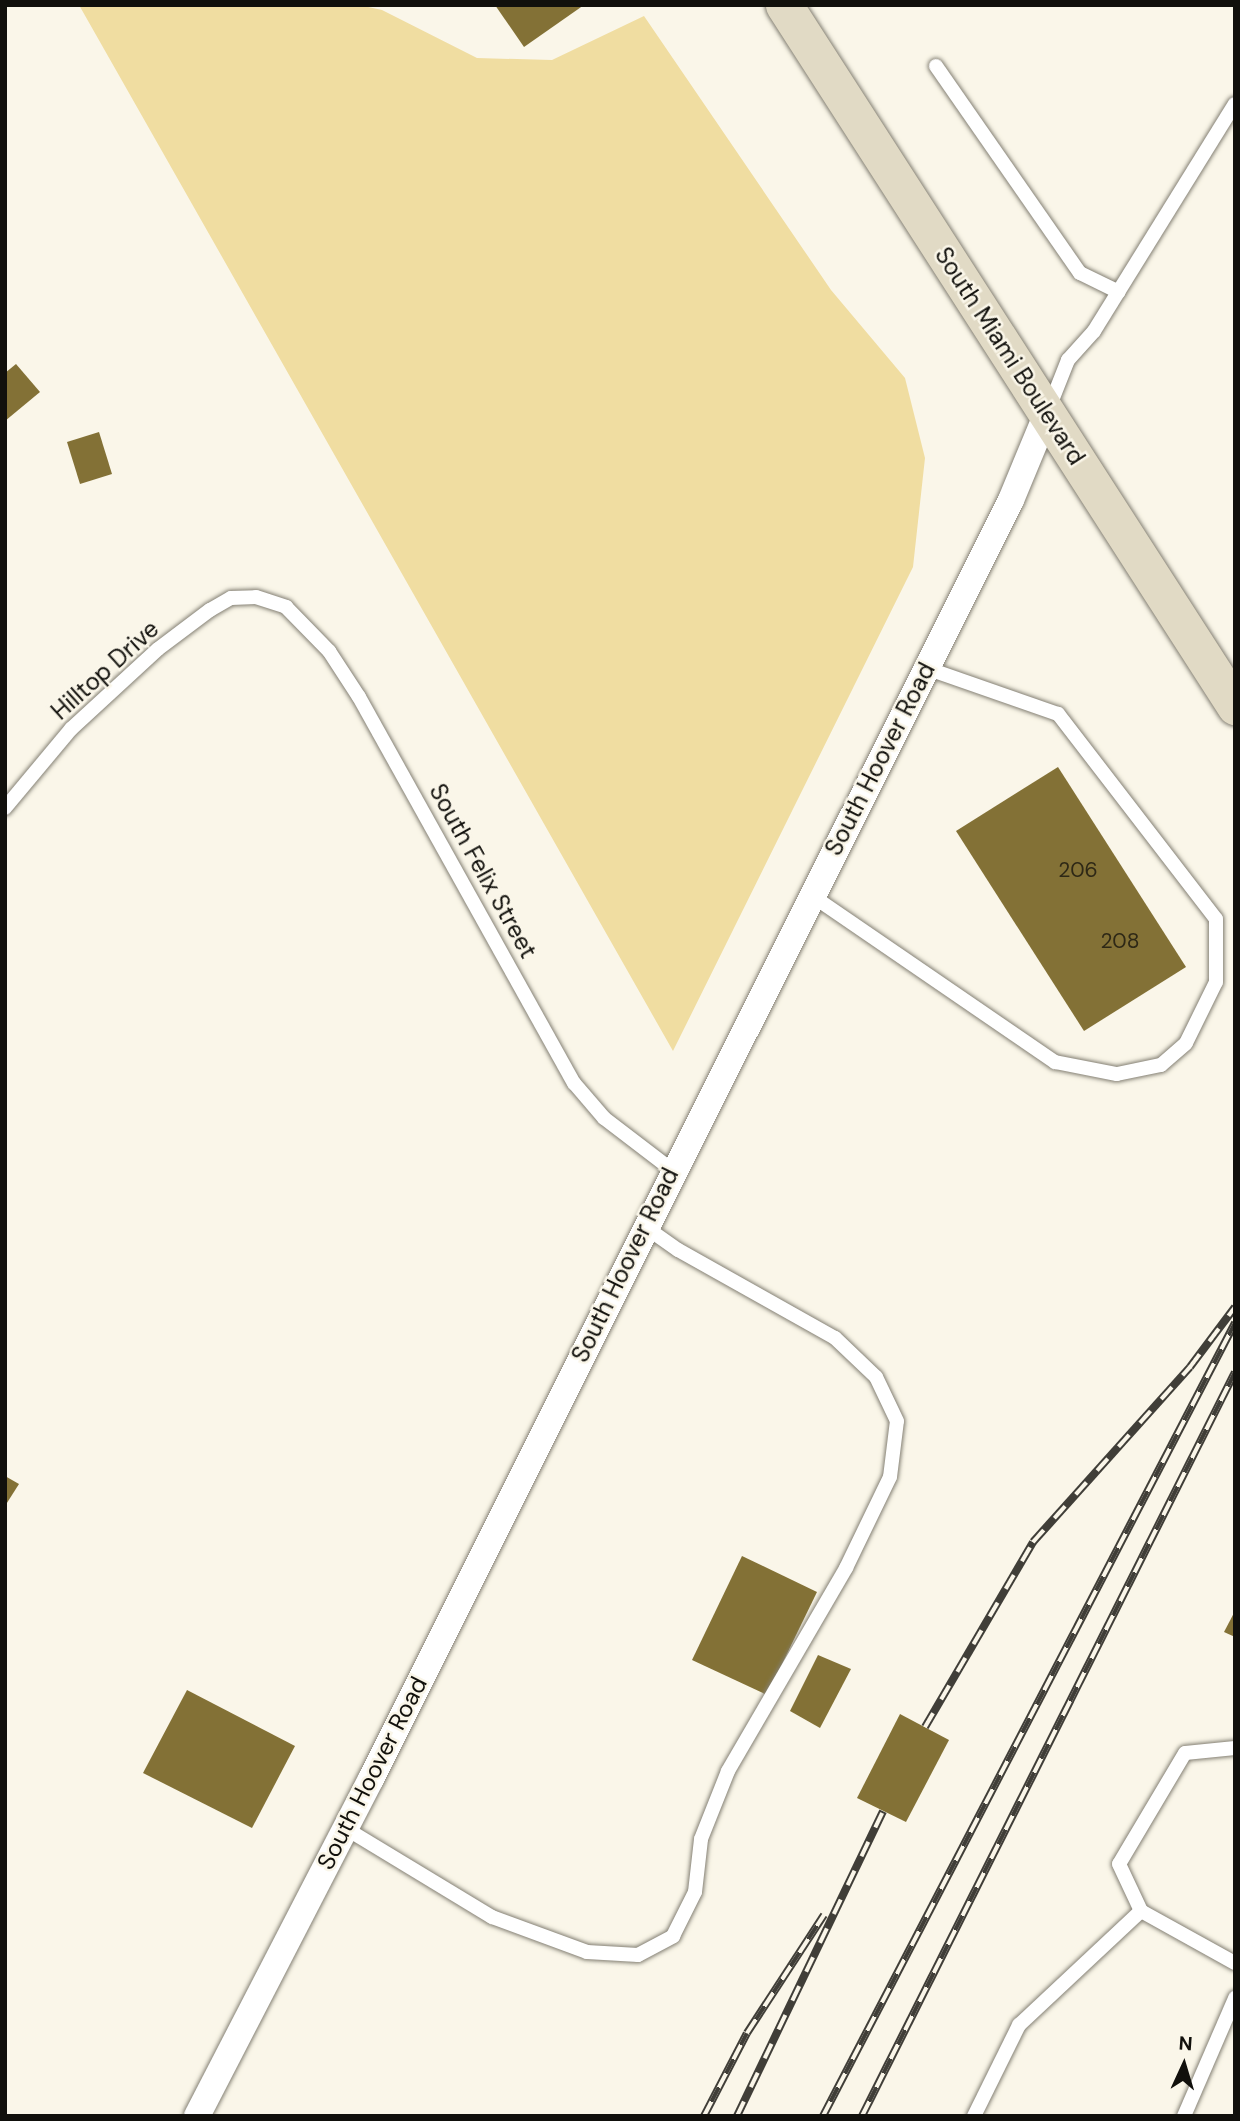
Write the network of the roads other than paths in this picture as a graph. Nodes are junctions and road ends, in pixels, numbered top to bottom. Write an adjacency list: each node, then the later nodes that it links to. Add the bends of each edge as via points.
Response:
1 (784, 5): 5 (street, South Miami Boulevard)
2 (936, 66): 4 (lane, via 1080,273)
3 (1235, 104): 4 (lane)
4 (1119, 292): 5 (lane, via 1068,360)
5 (1047, 413): 7 (street, South Hoover Road, via 1011,500); 8 (street, South Miami Boulevard)
6 (256, 597): 9 (lane, Hilltop Drive, via 231,598 158,649 71,729); 11 (lane, South Felix Street, via 286,607 329,651 359,696 574,1083 604,1118)
7 (926, 668): 10 (street, South Hoover Road); 10 (lane, via 1059,713 1216,919 1216,982 1186,1043 1161,1065 1117,1074 1055,1062)
8 (1235, 706)
9 (5, 807)
10 (811, 895): 11 (street, South Hoover Road)
11 (672, 1170): 12 (street, South Hoover Road)
12 (644, 1226): 14 (street, South Hoover Road); 14 (lane, via 678,1250 835,1338 876,1377 897,1421 890,1477 846,1568 729,1771 701,1839 695,1892 673,1936 638,1955 587,1952 492,1917)
13 (1235, 1748): 15 (lane, via 1185,1753 1119,1864)
14 (345, 1828): 18 (street, South Hoover Road)
15 (1141, 1911): 16 (lane); 19 (lane, via 1019,2025)
16 (1235, 1963)
17 (1235, 1998): 20 (lane)
18 (197, 2116)
19 (974, 2116)
20 (1184, 2116)

